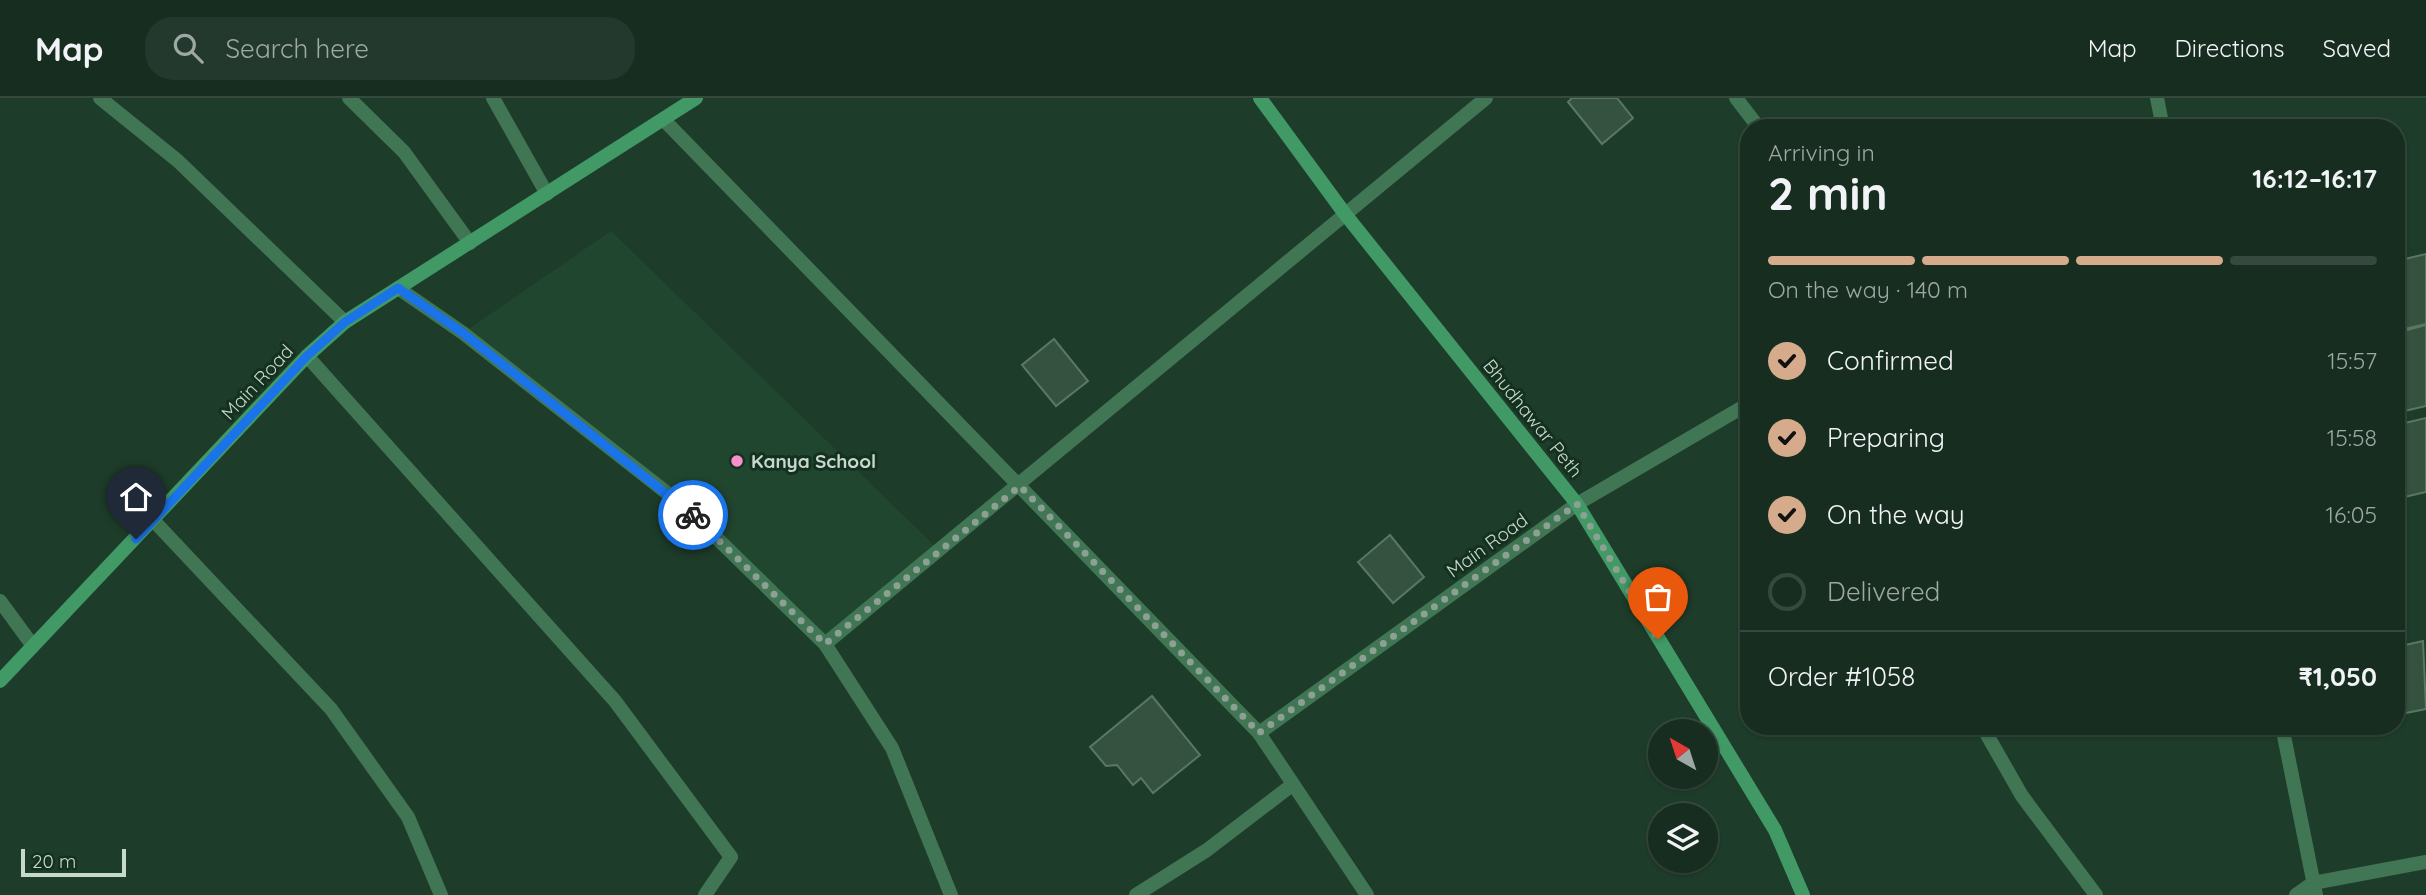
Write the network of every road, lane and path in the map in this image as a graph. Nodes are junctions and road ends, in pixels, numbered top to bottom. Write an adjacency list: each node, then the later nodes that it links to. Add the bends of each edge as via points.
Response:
1 (100, 98): 16 (street, via 178,161)
2 (349, 98): 14 (street, via 404,152)
3 (493, 98): 12 (street)
4 (696, 98): 11 (street, Main Road)
5 (1260, 98): 13 (street, Bhudhawar Peth)
6 (1486, 98): 13 (street)
7 (1736, 98): 9 (street)
8 (2157, 98): 10 (street)
9 (1752, 119)
10 (2161, 119)
11 (664, 120): 12 (street, Main Road); 19 (street)
12 (547, 194): 14 (street, Main Road)
13 (1345, 214): 19 (street); 20 (street, Bhudhawar Peth)
14 (470, 243): 15 (street, Main Road)
15 (398, 288): 16 (street, Main Road); 23 (street, via 463,333 685,507)
16 (345, 322): 17 (street, Main Road)
17 (307, 356): 21 (street, Main Road); 33 (street, via 615,701 723,846 731,858)
18 (1740, 409): 20 (street, Main Road)
19 (1020, 486): 23 (street); 26 (street)
20 (1577, 504): 26 (street, Main Road); 37 (street, Bhudhawar Peth, via 1775,830)
21 (153, 521): 24 (street, Main Road); 32 (street, via 331,709 408,817)
22 (0, 601): 24 (street)
23 (825, 644): 34 (street, via 892,748)
24 (33, 646): 25 (street, Main Road)
25 (0, 681)
26 (1259, 733): 29 (street)
27 (1987, 735): 38 (street, via 2022,796)
28 (2284, 735): 31 (street)
29 (1292, 785): 35 (street, via 1207,850); 36 (street)
30 (2426, 862): 31 (street)
31 (2314, 889): 39 (street)
32 (441, 895)
33 (705, 895)
34 (951, 895)
35 (1136, 895)
36 (1367, 895)
37 (1803, 895)
38 (2096, 895)
39 (2295, 895)

